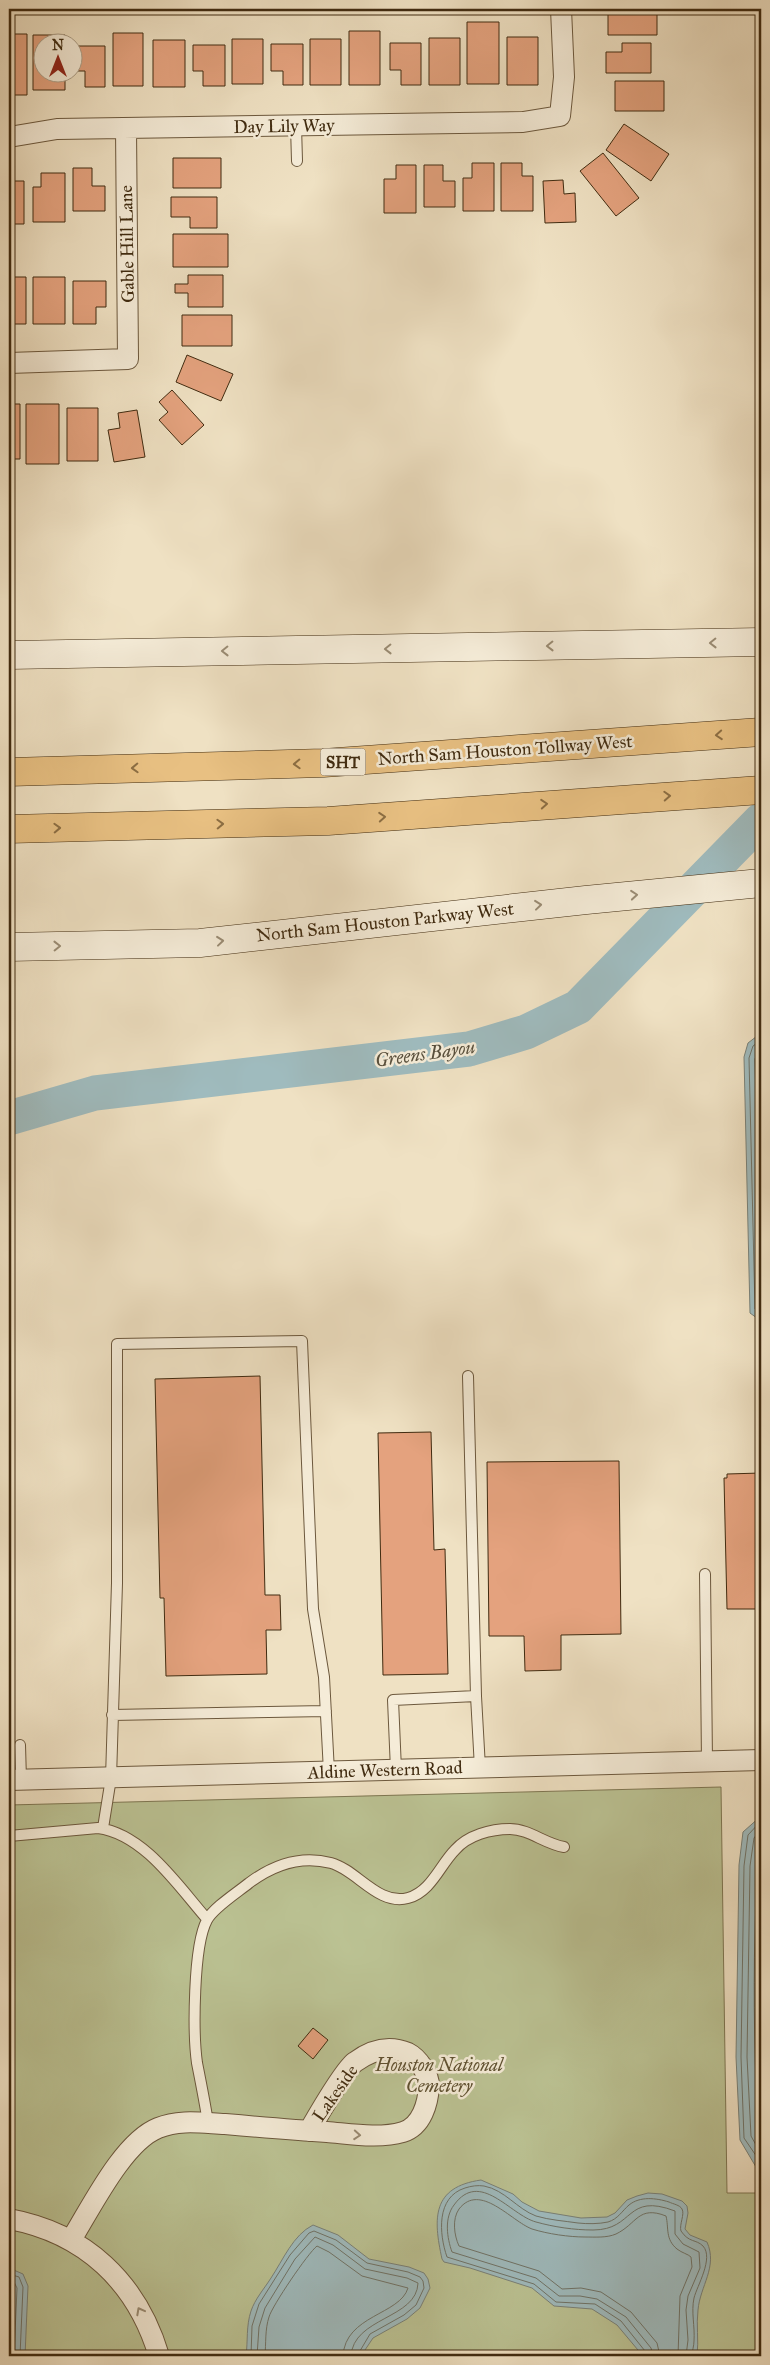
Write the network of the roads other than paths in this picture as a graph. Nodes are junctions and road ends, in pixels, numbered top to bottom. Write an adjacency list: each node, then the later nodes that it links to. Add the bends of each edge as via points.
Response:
1 (561, 9): 2 (street, Day Lily Way, via 564,77 560,116 523,122)
2 (296, 126): 3 (street, Day Lily Way); 5 (lane)
3 (126, 128): 4 (street, Day Lily Way, via 57,129); 6 (street, Gable Hill Lane, via 128,359)
4 (9, 137)
5 (297, 161)
6 (9, 363)
7 (761, 642): 8 (main road, one-way to 8)
8 (9, 655)
9 (761, 732): 10 (highway, North Sam Houston Tollway West / SHT, one-way to 10, via 323,763)
10 (9, 772)
11 (761, 790): 12 (highway, one-way to 11, via 328,821)
12 (9, 830)
13 (761, 883): 14 (main road, North Sam Houston Parkway West, one-way to 13, via 200,943)
14 (9, 947)
15 (468, 1376): 17 (lane)
16 (706, 1574): 22 (lane)
17 (476, 1696): 23 (lane); 24 (lane, via 392,1700)
18 (326, 1710): 19 (lane); 19 (lane, via 313,1609 302,1341 117,1344 117,1583); 25 (lane)
19 (112, 1715): 26 (lane)
20 (20, 1745): 27 (lane)
21 (761, 1760): 22 (street, Aldine Western Road)
22 (707, 1762): 23 (street, Aldine Western Road)
23 (480, 1768): 24 (street, Aldine Western Road)
24 (396, 1770): 25 (street, Aldine Western Road)
25 (329, 1772): 26 (street, Aldine Western Road)
26 (111, 1778): 27 (street, Aldine Western Road); 28 (lane)
27 (15, 1780)
28 (103, 1828): 29 (lane); 31 (lane, via 132,1840 148,1854)
29 (9, 1836)
30 (564, 1847): 31 (lane, via 511,1829 481,1833 455,1849 420,1892 398,1899 376,1891 332,1864 294,1861 257,1877)
31 (207, 1919): 32 (lane, via 198,1954 196,2043)
32 (208, 2123): 33 (street, Lakeside); 35 (street, Lakeside, via 175,2123 143,2135 121,2160)
33 (309, 2131): 33 (street, Lakeside, one-way to 33, via 375,2136 404,2132 418,2121 428,2103 429,2081 416,2057 396,2048 375,2050 353,2062)
34 (9, 2219): 35 (street)
35 (71, 2240): 36 (street, one-way to 35, via 132,2296 108,2268)
36 (159, 2356)

